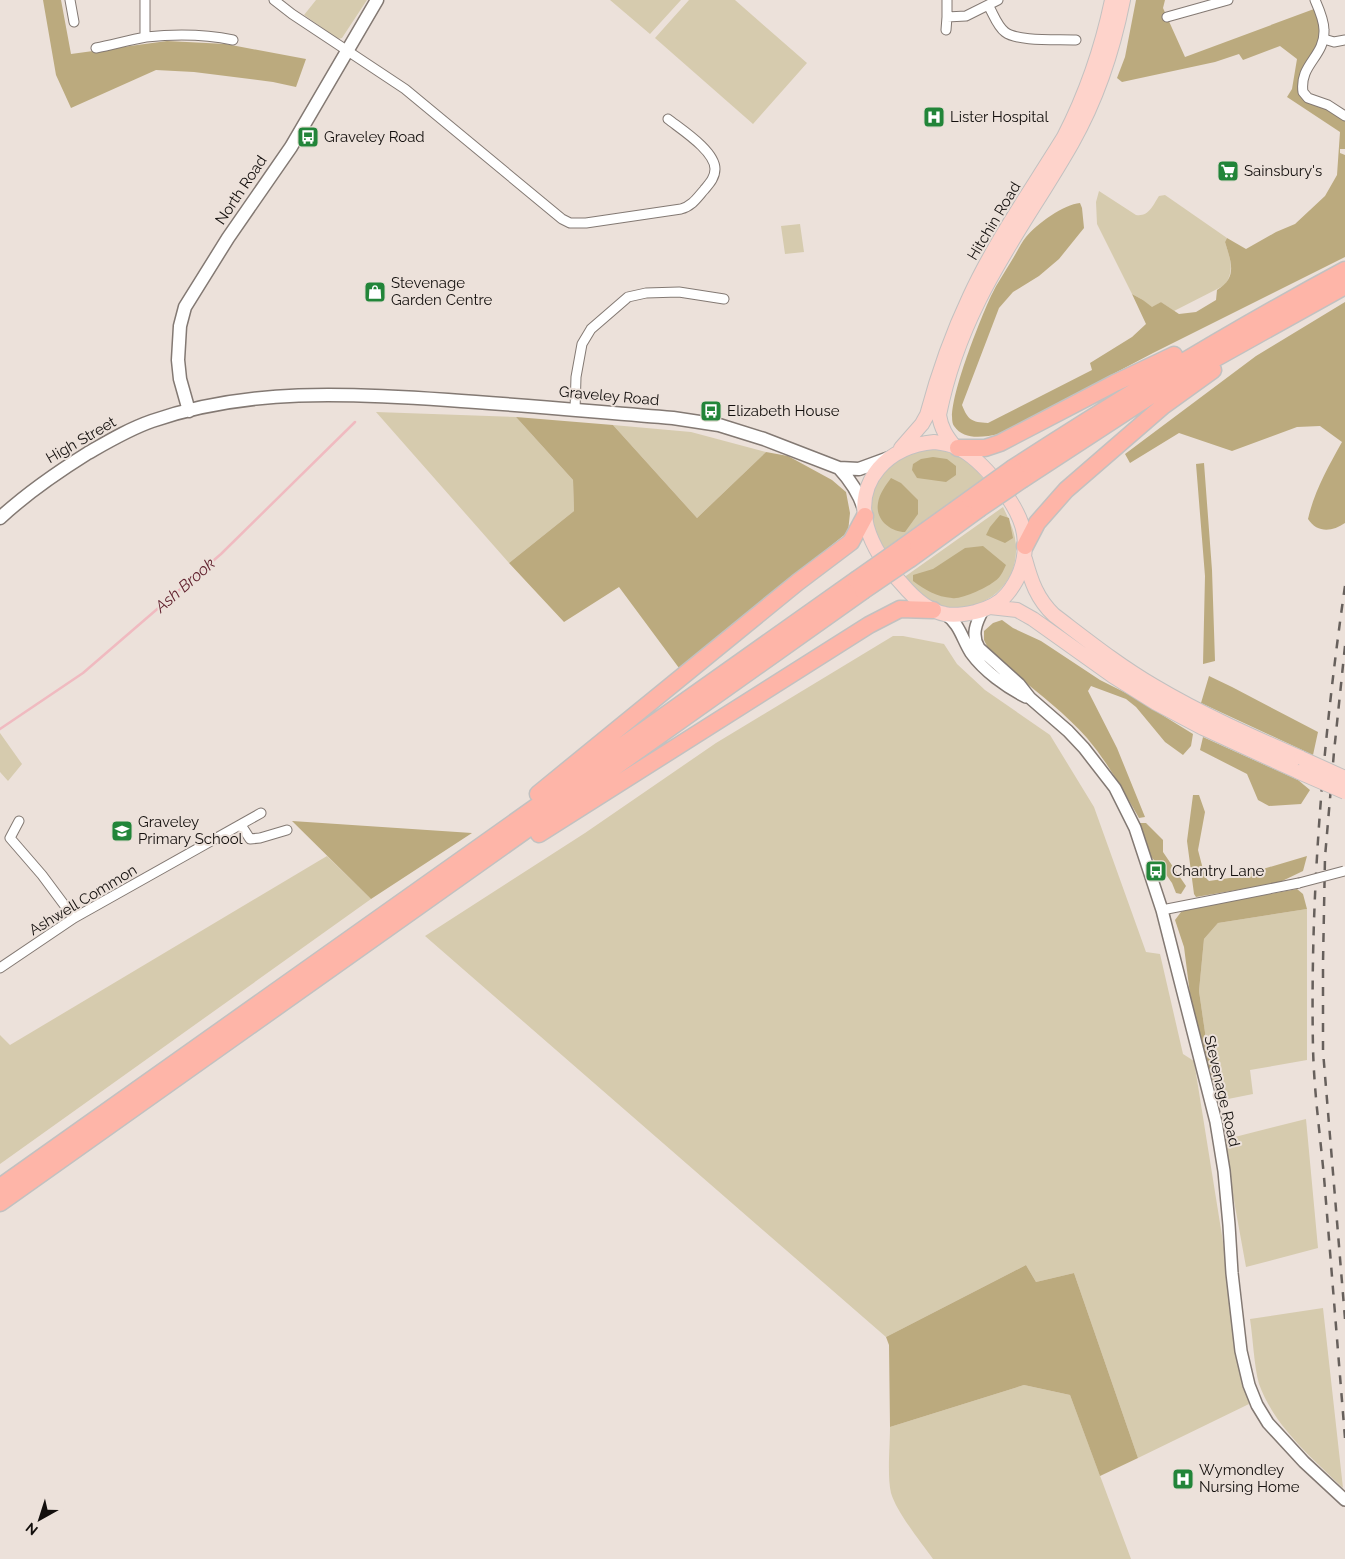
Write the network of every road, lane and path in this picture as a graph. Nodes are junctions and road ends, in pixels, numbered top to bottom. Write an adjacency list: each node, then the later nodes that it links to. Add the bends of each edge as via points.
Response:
1 (70, 0): 14 (street)
2 (145, 0): 16 (street)
3 (274, 0): 22 (street)
4 (377, 0): 22 (main road, North Road)
5 (947, 0): 12 (street)
6 (998, 0): 11 (street)
7 (1112, 0): 33 (main road, Hitchin Road, via 1094,66 1073,119 970,296 946,351 927,415)
8 (1122, 0): 32 (main road, Hitchin Road, via 1106,69 1083,121 978,300 954,356 939,415 944,434)
9 (1228, 0): 13 (street)
10 (1315, 0): 17 (street, via 1324,27)
11 (988, 5): 12 (street, via 962,18); 19 (street, via 1002,29 1010,35)
12 (947, 17): 15 (street)
13 (1168, 17)
14 (74, 22)
15 (946, 30)
16 (145, 37): 18 (street, via 183,35); 21 (street)
17 (1324, 39): 20 (street, via 1334,42); 23 (street, via 1304,74 1303,92 1308,98)
18 (232, 40)
19 (1076, 40)
20 (1345, 40)
21 (96, 48)
22 (348, 52): 24 (street, via 405,89 570,223 586,224 681,209 696,200 712,180 714,163 707,151); 31 (main road, North Road, via 291,147 185,307 178,360)
23 (1345, 116)
24 (668, 119)
25 (1345, 270): 28 (highway)
26 (1345, 286): 29 (highway)
27 (724, 299): 30 (street, via 680,292 628,297 591,329 582,344)
28 (1242, 326): 32 (highway, via 1115,383 1000,443 985,448); 35 (highway, via 1156,377)
29 (1268, 328): 35 (highway); 38 (highway, via 1163,406 1066,490 1037,523)
30 (575, 410): 31 (main road, Graveley Road, via 396,396 323,394 261,398); 34 (main road, Graveley Road, via 719,425)
31 (189, 411): 37 (main road, High Street, via 152,421 115,438 54,474)
32 (957, 448): 33 (main road, via 934,442 923,443); 38 (main road, via 982,466 1001,487 1020,520)
33 (892, 456): 34 (main road, Graveley Road, via 859,469); 36 (main road, via 871,480)
34 (839, 468): 36 (main road, Graveley Road, via 860,495)
35 (1018, 474): 39 (highway, bridge)
36 (865, 512): 41 (main road, via 872,540 892,573 907,590); 51 (highway, via 851,542 558,777)
37 (0, 518)
38 (1025, 552): 40 (main road, via 1020,573 1009,592); 43 (main road, via 1037,594 1054,615 1124,667 1184,703)
39 (860, 585): 51 (highway); 53 (highway)
40 (987, 609): 41 (main road, via 967,614); 42 (street, Stevenage Road, via 975,626 976,642 984,654 1019,684); 43 (main road, via 1012,608 1156,703 1183,718)
41 (939, 612): 42 (street, Stevenage Road, via 956,624 979,662 1013,690); 53 (highway, via 900,610 840,643 582,808)
42 (1030, 698): 54 (street, Stevenage Road, via 1078,742 1115,788 1135,828)
43 (1205, 721): 44 (main road)
44 (1300, 765): 45 (main road, bridge); 46 (main road, bridge)
45 (1345, 778)
46 (1345, 792)
47 (261, 813): 49 (street, Ashwell Common)
48 (19, 821): 55 (street, via 10,838)
49 (241, 826): 50 (street, via 250,839); 55 (street, Ashwell Common)
50 (287, 830)
51 (477, 848): 57 (highway)
52 (1345, 871): 54 (street, bridge)
53 (456, 881): 58 (highway)
54 (1162, 910): 59 (street, Stevenage Road, via 1216,1122 1225,1180 1241,1352 1249,1385 1268,1422)
55 (74, 918): 56 (street, Ashwell Common)
56 (0, 968)
57 (0, 1188)
58 (0, 1203)
59 (1345, 1500)

